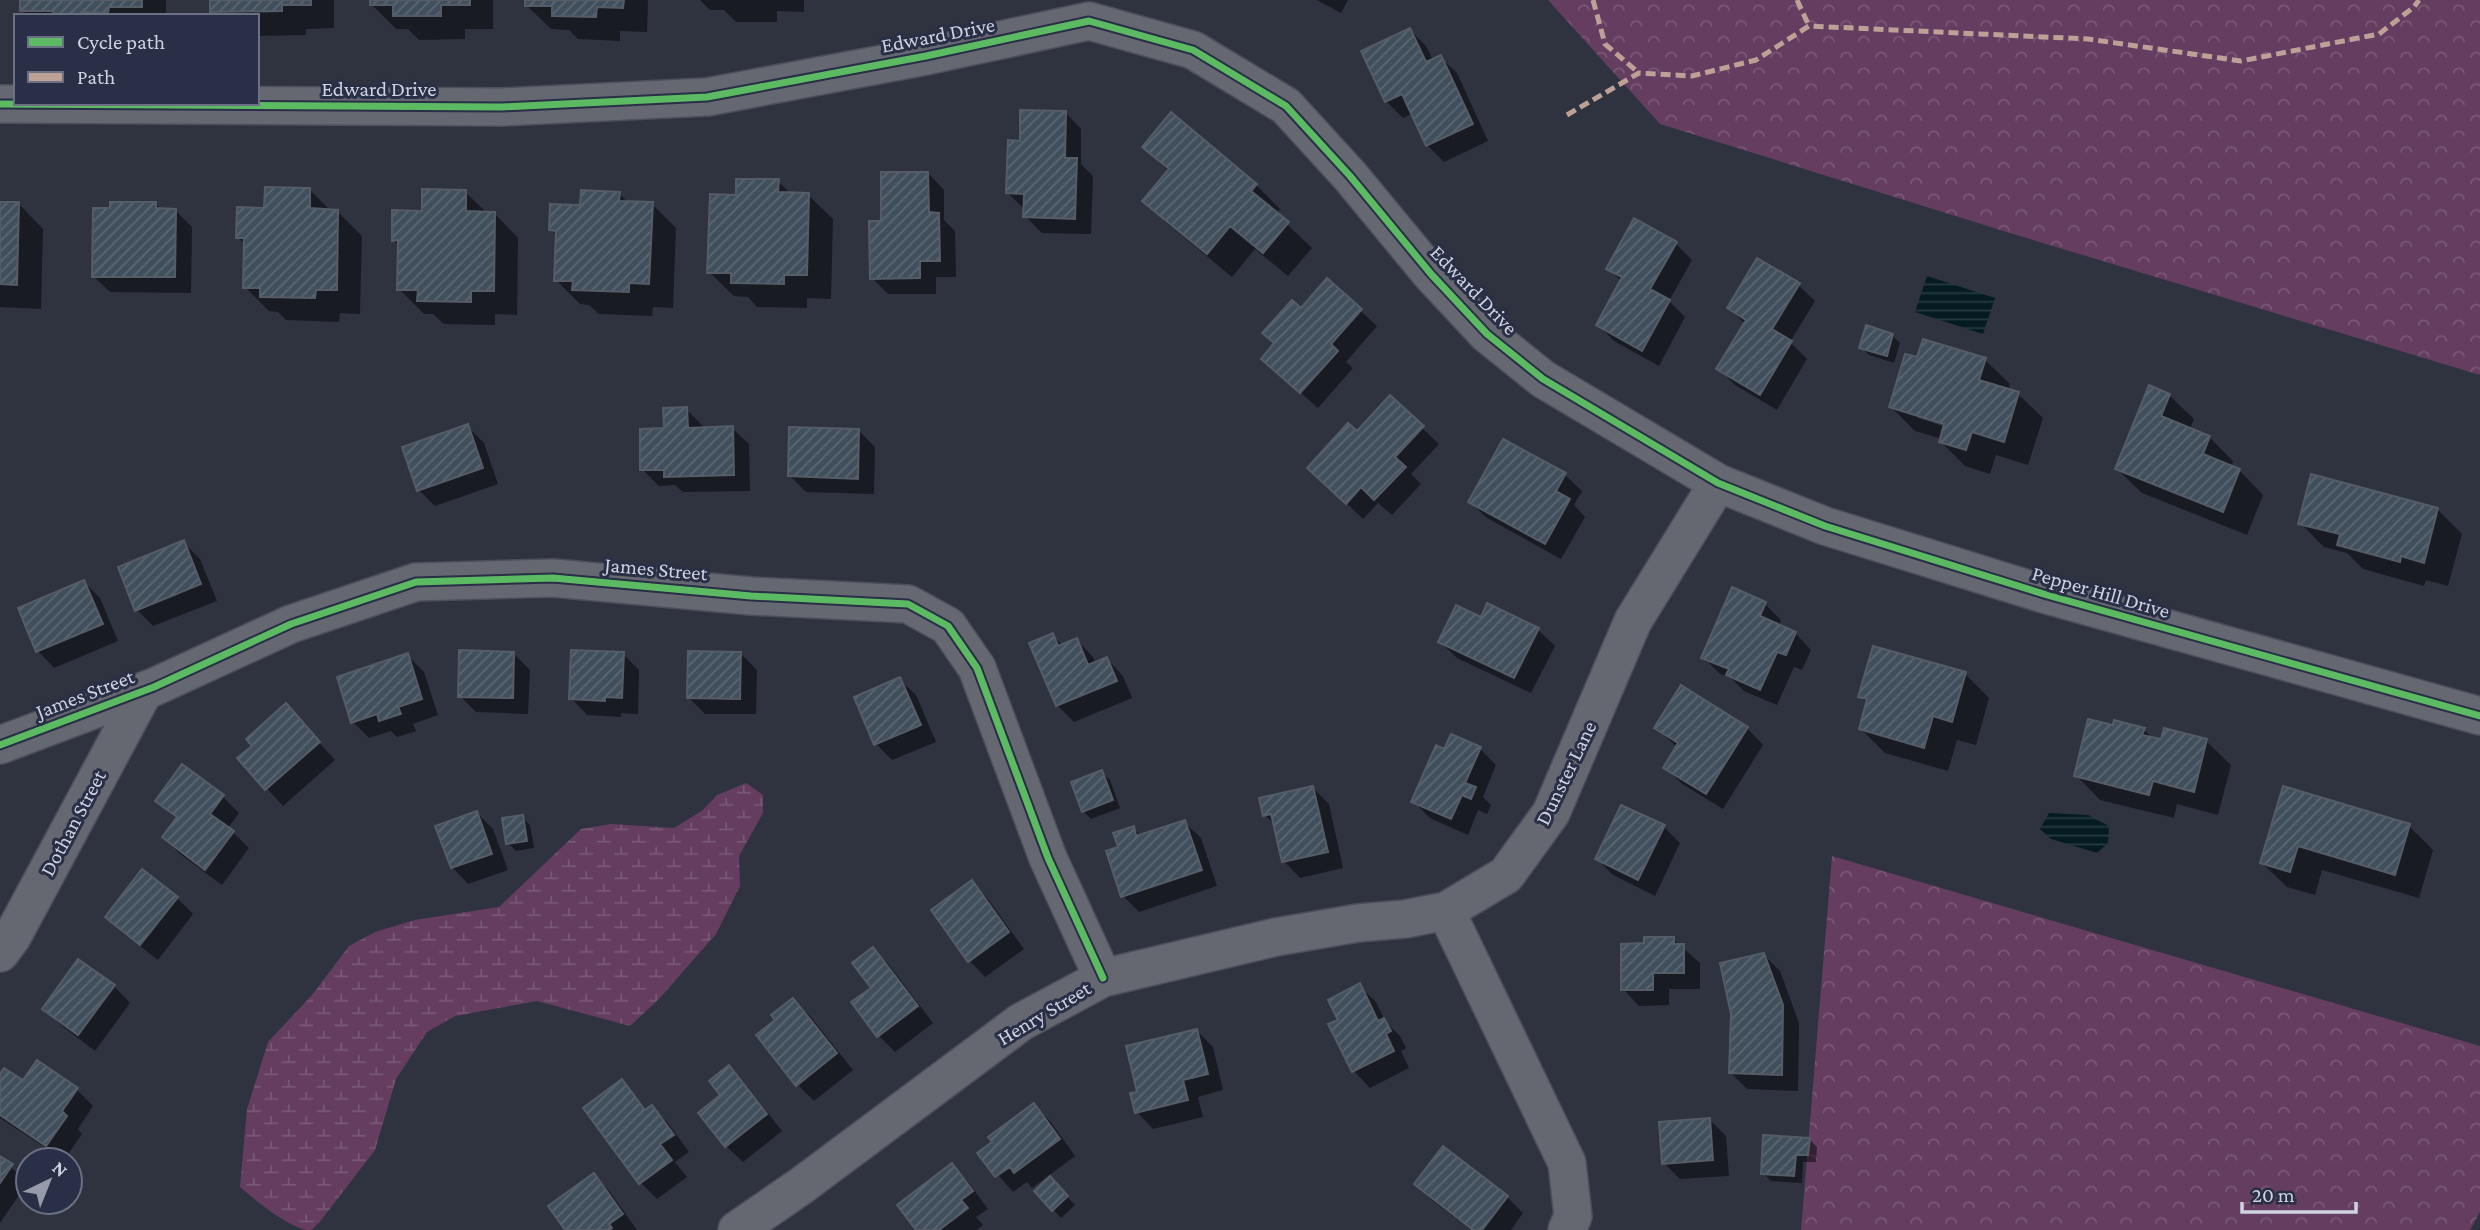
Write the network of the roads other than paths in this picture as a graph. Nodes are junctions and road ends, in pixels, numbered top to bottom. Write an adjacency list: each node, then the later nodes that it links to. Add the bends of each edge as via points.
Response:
1 (167, 105): 2 (street, Edward Drive, via 502,107 707,97 1089,22 1193,50 1286,106 1487,334 1543,379)
2 (1718, 483): 4 (street, Pepper Hill Drive, via 1825,526 2047,595); 6 (street, Dunster Lane, via 1633,621 1551,813 1506,875)
3 (144, 691): 5 (street, James Street); 7 (street, Dothan Street); 8 (street, James Street, via 291,624 416,582 553,578 908,604 947,626 977,668 1048,858)
4 (2480, 716)
5 (0, 745)
6 (1446, 911): 8 (street, Henry Street, via 1276,937); 10 (street, via 1567,1163 1573,1216)
7 (0, 953)
8 (1103, 978): 9 (street, Henry Street, via 1021,1022)
9 (737, 1230)
10 (1566, 1230)

